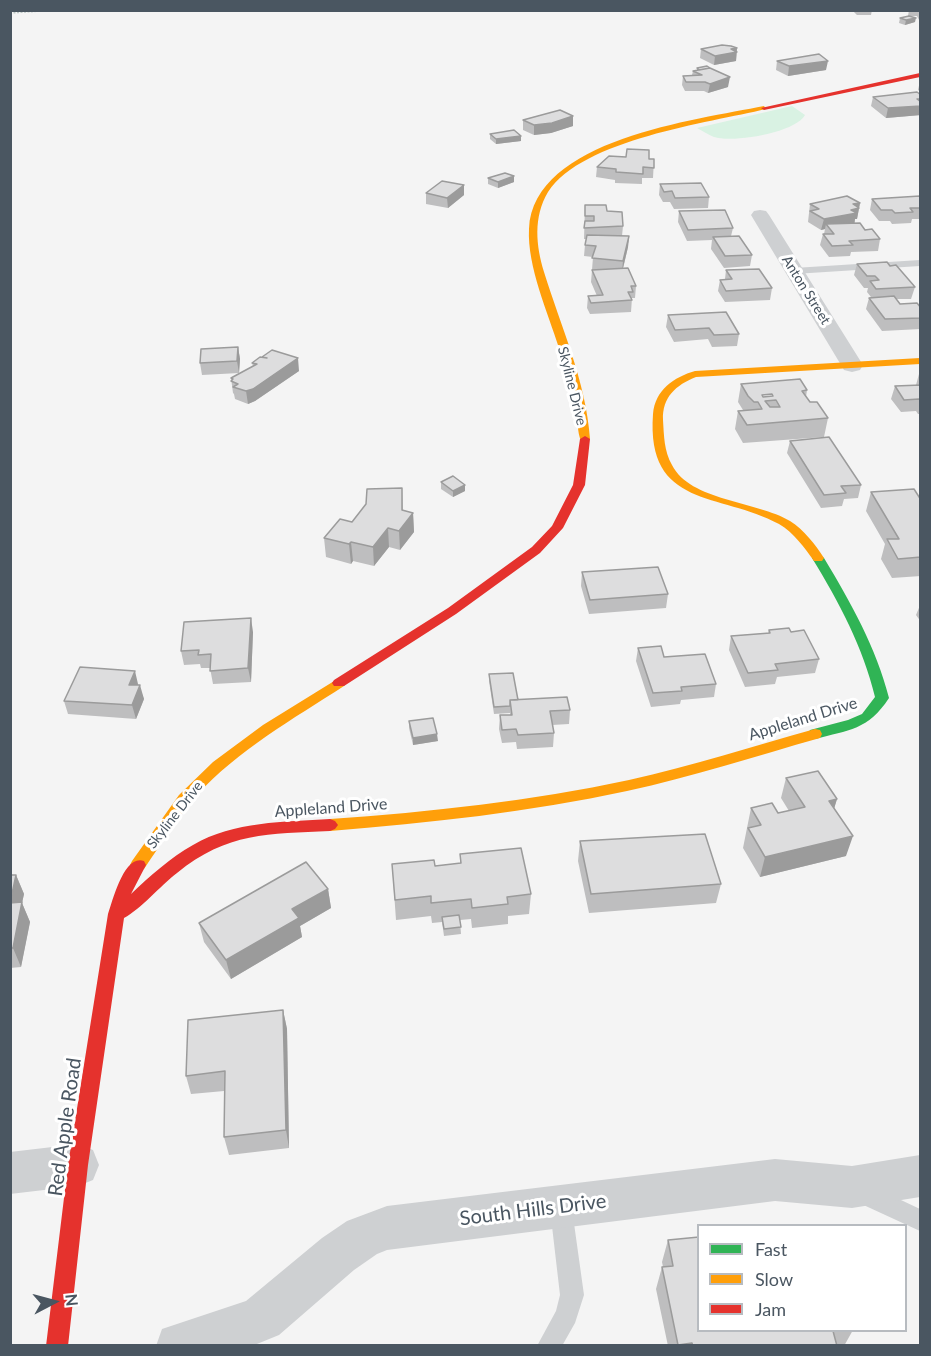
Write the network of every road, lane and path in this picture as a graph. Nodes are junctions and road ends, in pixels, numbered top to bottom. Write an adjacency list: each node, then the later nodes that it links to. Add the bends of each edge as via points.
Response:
1 (56, 10): 2 (path)
2 (10, 13)
3 (921, 75): 9 (street, Skyline Drive, via 613,145 568,168 554,180 537,202 532,232 585,436 579,485 557,528 536,550 452,610 238,748 201,781 174,813 126,883)
4 (760, 215): 6 (street, Anton Street)
5 (921, 263): 6 (lane)
6 (794, 271): 8 (street, Anton Street)
7 (921, 361): 8 (street, Appleland Drive)
8 (852, 365): 9 (street, Appleland Drive, via 685,377 667,388 660,398 658,442 670,472 686,486 779,521 810,546 867,650 881,684 882,698 867,717 830,731 653,779 566,798 417,819 231,835 180,861)
9 (116, 914): 10 (street, Red Apple Road)
10 (78, 1165): 11 (street); 16 (street, Red Apple Road)
11 (10, 1173)
12 (921, 1176): 13 (street, South Hills Drive)
13 (852, 1187): 14 (street, South Hills Drive, via 776,1180); 15 (lane)
14 (561, 1206): 17 (street, South Hills Drive, via 387,1228 363,1237 338,1254 262,1318); 18 (lane, via 572,1295 567,1315)
15 (921, 1220)
16 (57, 1346)
17 (179, 1346)
18 (549, 1346)

